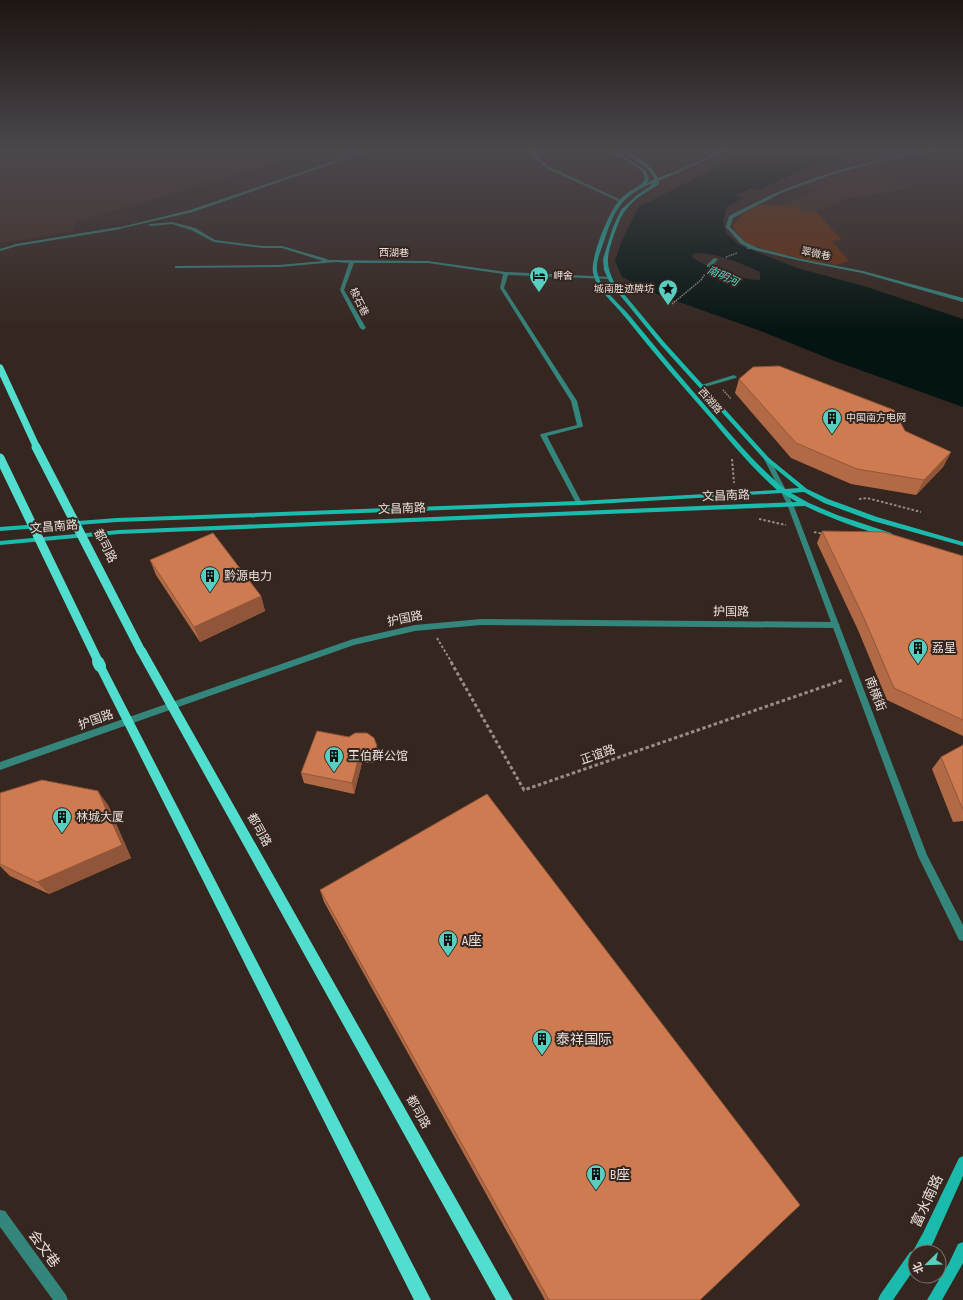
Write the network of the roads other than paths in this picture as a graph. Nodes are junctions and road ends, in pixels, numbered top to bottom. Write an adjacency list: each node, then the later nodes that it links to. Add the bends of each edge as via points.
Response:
1 (188, 212): 5 (street)
2 (613, 212): 13 (main road, 西湖路, via 597,258 595,270)
3 (622, 212): 14 (main road, 西湖路, via 605,259)
4 (740, 212): 15 (street, 翠微巷, via 731,217 728,227 750,247 863,272)
5 (119, 228): 6 (street, via 16,245); 8 (street, via 172,222 193,229 214,241 282,247 322,260)
6 (0, 250)
7 (716, 259): 10 (street)
8 (336, 261): 9 (street, 西湖巷); 11 (street, 西湖巷, via 279,266)
9 (352, 262): 12 (street, 西湖巷, via 428,262); 16 (street, 梭石巷, via 342,290)
10 (709, 266)
11 (177, 267)
12 (506, 273): 13 (street, 西湖巷); 24 (street, via 502,288 574,401 580,426 544,434)
13 (598, 277): 14 (street, 西湖巷); 23 (main road, 西湖路, via 649,345 751,461)
14 (610, 278): 19 (main road, 西湖路, via 662,343)
15 (963, 300)
16 (363, 328)
17 (0, 368): 32 (main road, 都司路, bridge, via 41,457)
18 (734, 377): 19 (street)
19 (701, 386): 21 (main road, 西湖路)
20 (0, 458): 33 (main road, bridge)
21 (767, 459): 22 (main road, 西湖路); 23 (street, 南横街)
22 (805, 490): 23 (main road, 文昌南路); 30 (main road, 西湖路, via 826,501 875,519)
23 (784, 491): 24 (main road, 文昌南路); 25 (street, 南横街); 26 (main road, 西湖路)
24 (579, 503): 27 (main road, 文昌南路, via 117,520)
25 (790, 504): 26 (main road, 文昌南路); 29 (main road, 文昌南路, via 119,532); 31 (street, 南横街)
26 (806, 504): 28 (main road, 西湖路, via 871,530)
27 (0, 529)
28 (899, 538)
29 (0, 543)
30 (963, 544)
31 (836, 625): 32 (street, 护国路, via 481,622 431,626 353,642); 35 (street, 南横街, via 923,856)
32 (172, 706): 33 (street, 护国路); 43 (main road, 都司路)
33 (128, 721): 34 (street, 护国路); 42 (main road)
34 (0, 766)
35 (963, 936)
36 (963, 1162): 38 (main road, 富水南路)
37 (0, 1216): 41 (street, 会文巷)
38 (924, 1244)
39 (963, 1249): 45 (main road)
40 (907, 1268): 44 (main road)
41 (61, 1300)
42 (423, 1300)
43 (505, 1300)
44 (885, 1300)
45 (934, 1300)

